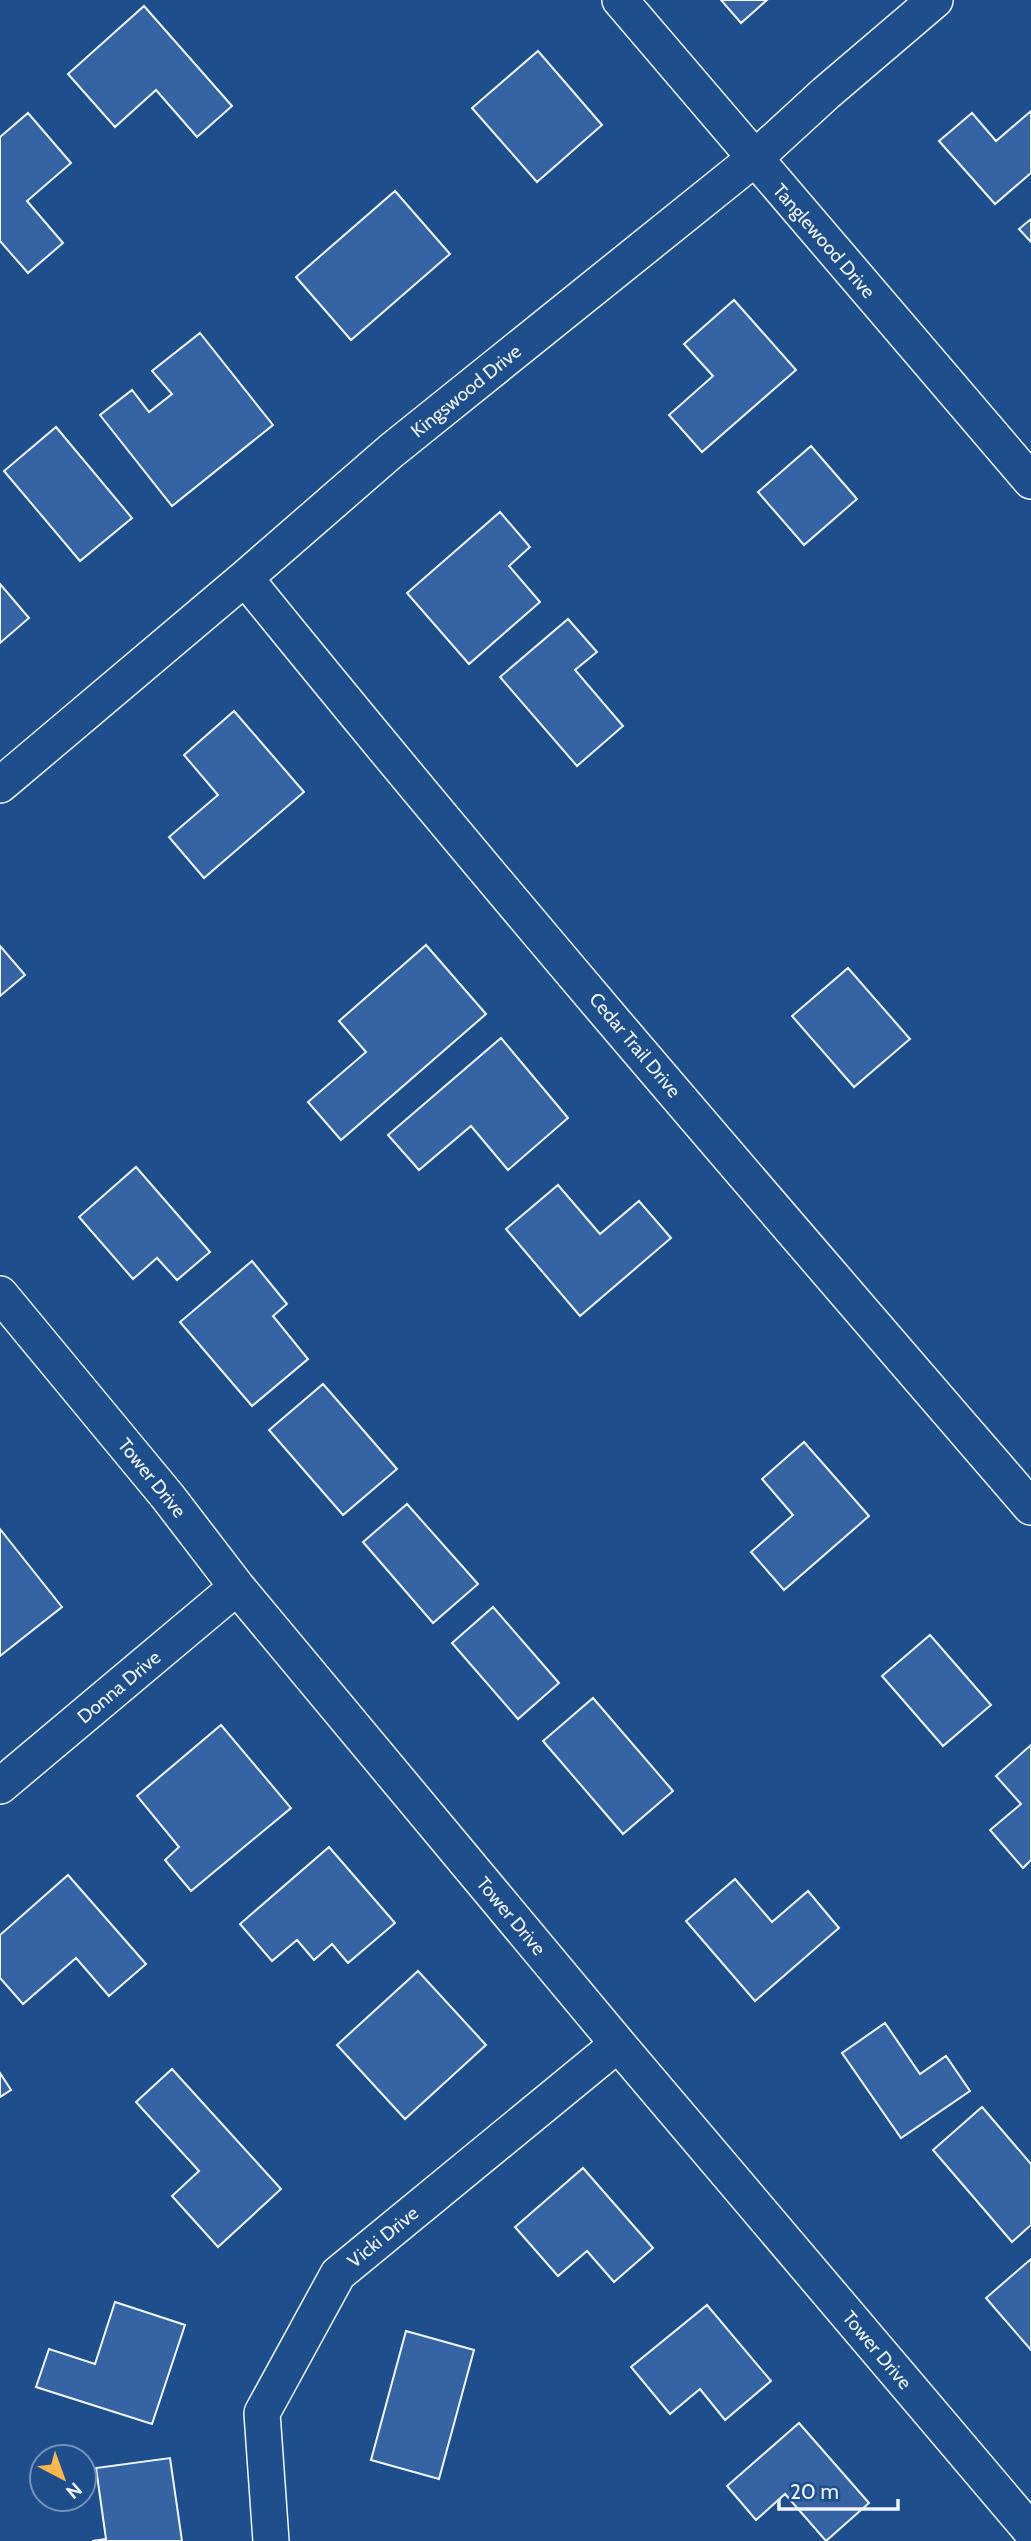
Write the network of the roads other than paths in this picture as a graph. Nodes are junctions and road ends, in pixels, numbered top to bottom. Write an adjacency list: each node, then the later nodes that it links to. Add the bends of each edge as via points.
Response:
1 (620, 0): 3 (street, Tanglewood Drive)
2 (935, 0): 3 (street, Kingswood Drive)
3 (754, 159): 4 (street, Tanglewood Drive); 5 (street, Kingswood Drive, via 391,451)
4 (1031, 481)
5 (245, 578): 6 (street, Kingswood Drive); 8 (street, Cedar Trail Drive, via 743,1173)
6 (0, 785)
7 (0, 1294): 9 (street, Tower Drive)
8 (1031, 1507)
9 (237, 1587): 10 (street, Donna Drive); 11 (street, Tower Drive)
10 (0, 1786)
11 (618, 2044): 12 (street, Tower Drive); 13 (street, Vicki Drive, via 338,2274 262,2413)
12 (1031, 2531)
13 (271, 2541)

